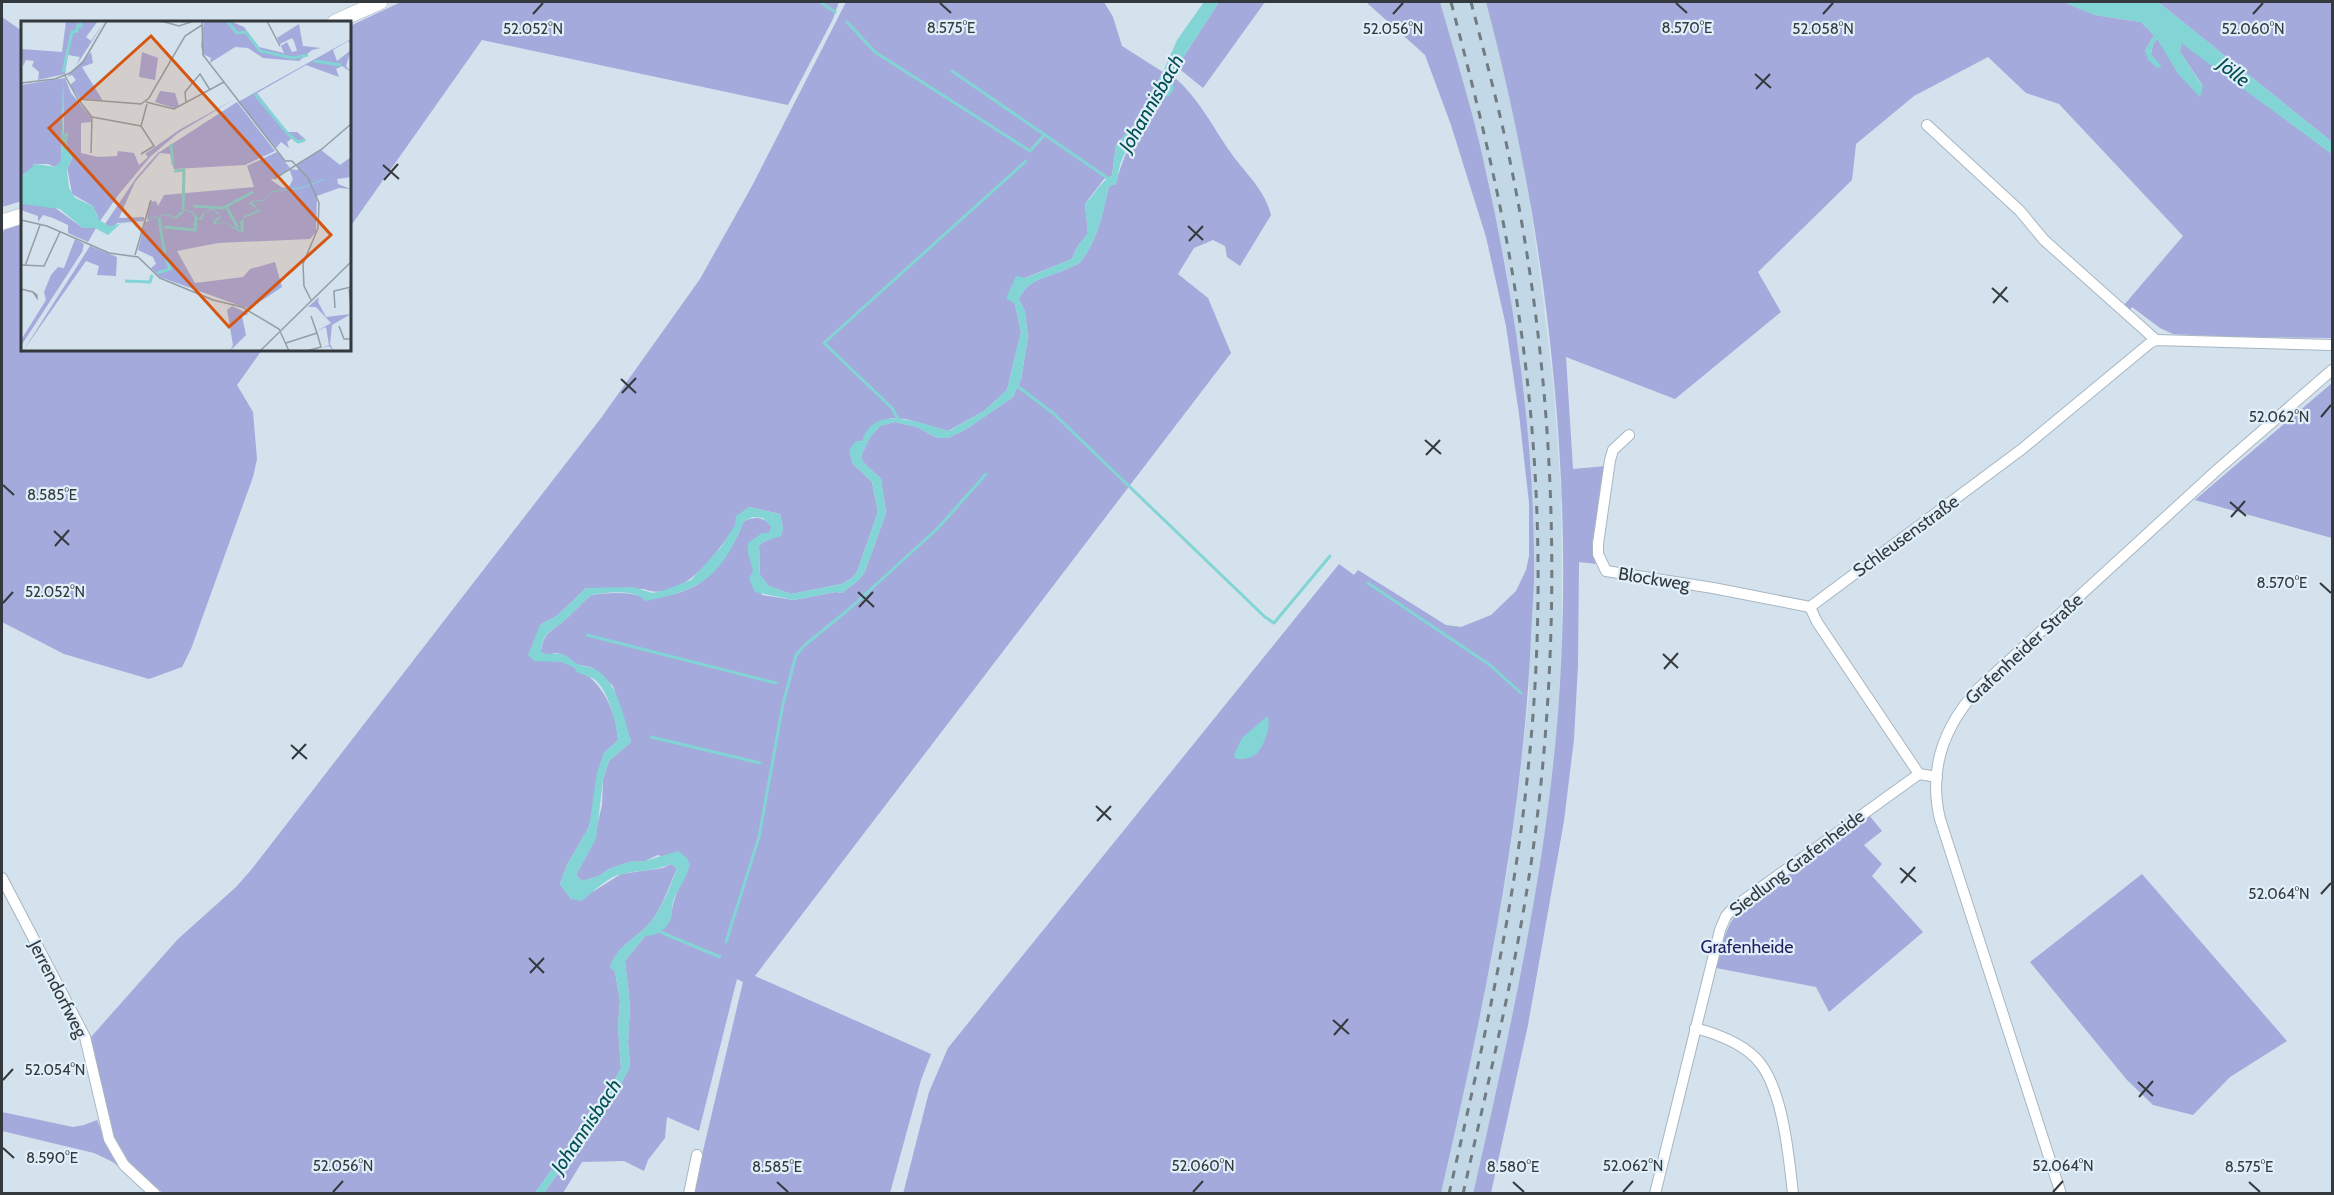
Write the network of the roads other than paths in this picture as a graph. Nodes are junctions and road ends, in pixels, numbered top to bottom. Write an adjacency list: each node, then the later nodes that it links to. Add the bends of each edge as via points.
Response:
1 (380, 2): 2 (main road)
2 (337, 21)
3 (1927, 125): 6 (street, via 2020,211 2044,240)
4 (21, 216): 5 (main road)
5 (2, 222)
6 (2156, 340): 7 (street); 10 (street, Schleusenstraße, via 1985,478)
7 (2332, 345)
8 (2332, 370): 12 (street, Grafenheider Straße, via 1978,689 1953,720)
9 (1629, 435): 10 (street, Blockweg, via 1613,450 1610,460 1598,544 1606,571)
10 (1810, 607): 11 (street)
11 (1919, 774): 12 (street); 14 (street, Siedlung Grafenheide, via 1726,916)
12 (1936, 777): 20 (street, Grafenheider Straße, via 1938,809 1947,841)
13 (2, 878): 16 (street, Jerrendorfweg, via 85,1037 109,1139 124,1164)
14 (1695, 1028): 18 (street, Siedlung Grafenheide); 19 (street, via 1740,1046 1765,1070 1778,1102)
15 (697, 1155): 17 (street)
16 (155, 1194)
17 (689, 1194)
18 (1655, 1194)
19 (1793, 1194)
20 (2061, 1194)

